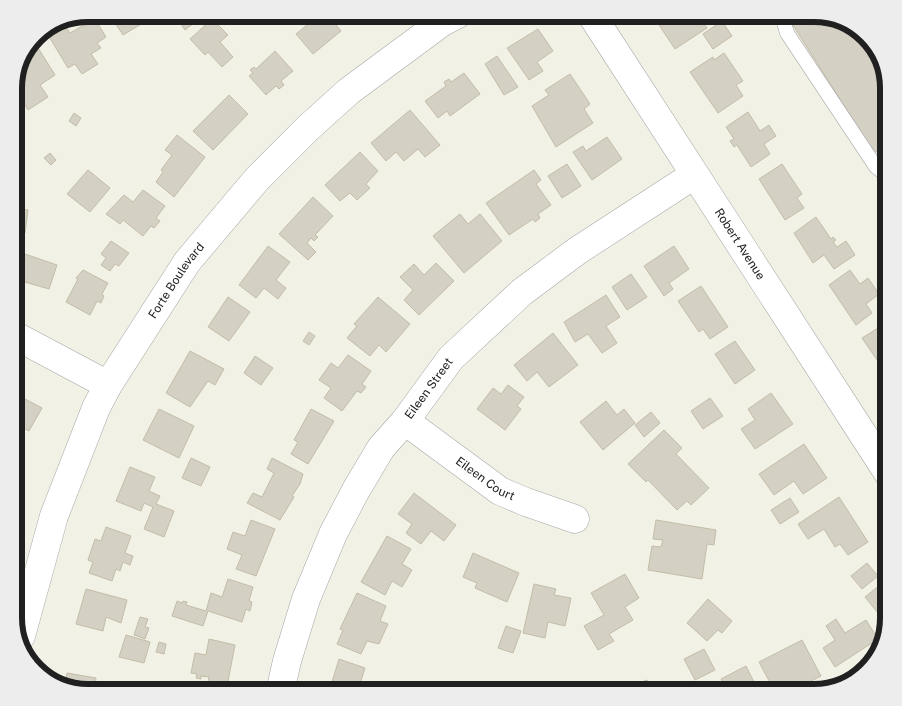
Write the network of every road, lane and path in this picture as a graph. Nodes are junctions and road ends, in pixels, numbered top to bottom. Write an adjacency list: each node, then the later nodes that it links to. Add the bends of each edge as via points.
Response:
1 (443, 22): 7 (street, Forte Boulevard, via 349,92 257,179 187,262)
2 (596, 22): 5 (street, Robert Avenue)
3 (784, 22): 4 (lane, via 792,41)
4 (880, 170)
5 (694, 175): 8 (street, Eileen Street, via 577,251 522,292 450,358); 9 (street, Robert Avenue)
6 (23, 340): 7 (street)
7 (108, 385): 11 (street, Forte Boulevard, via 54,516)
8 (405, 421): 10 (street, Eileen Court, via 500,491); 12 (street, Eileen Street, via 381,448 333,534 306,599)
9 (880, 461)
10 (575, 518)
11 (24, 626)
12 (282, 684)

